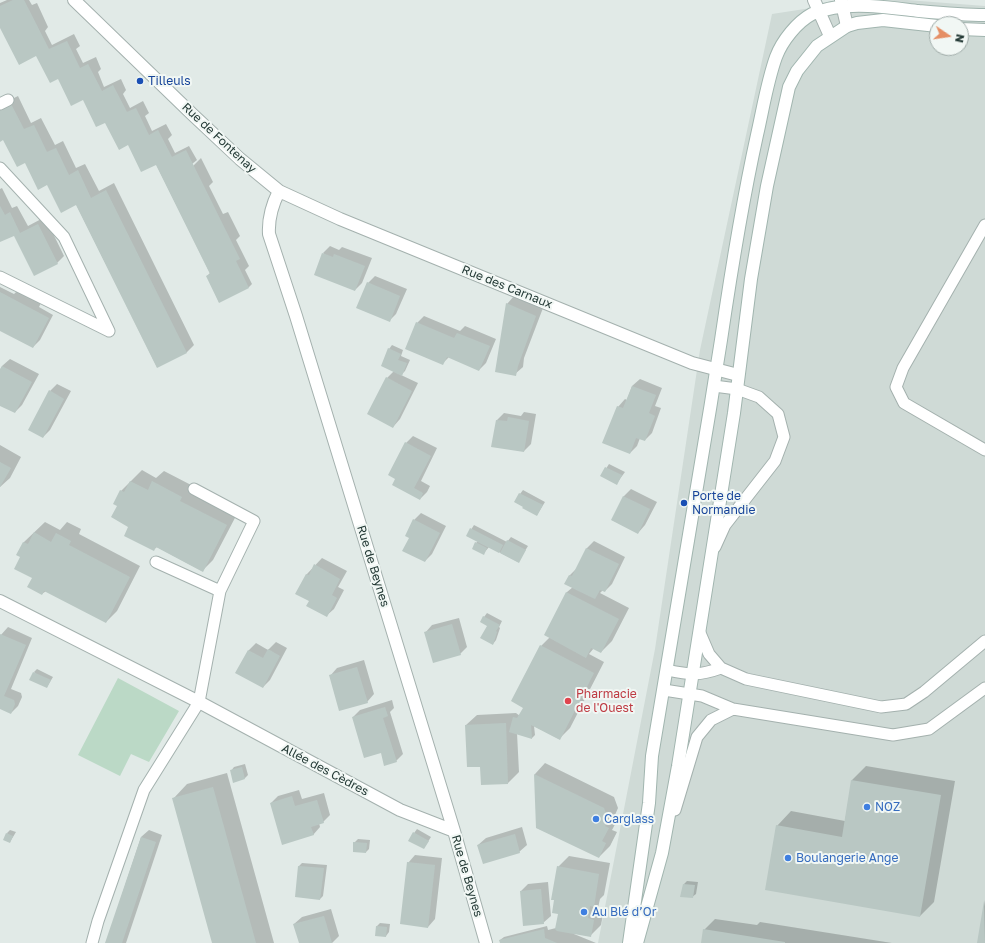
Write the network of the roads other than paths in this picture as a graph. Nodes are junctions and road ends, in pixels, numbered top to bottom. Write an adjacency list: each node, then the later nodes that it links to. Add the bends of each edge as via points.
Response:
1 (74, 0): 11 (main road, Rue de Fontenay, via 197,119)
2 (841, 2): 3 (main road); 4 (main road); 6 (main road)
3 (816, 6): 9 (main road); 14 (main road, via 793,30 777,53 772,69 751,163)
4 (985, 15)
5 (929, 25): 6 (main road, via 883,20)
6 (847, 26): 9 (main road)
7 (969, 29): 8 (main road)
8 (985, 30)
9 (830, 36): 15 (main road, via 817,46 796,70 789,87 767,186)
10 (0, 168): 13 (lane, via 64,237 109,330)
11 (279, 191): 14 (main road, Rue des Carnaux, via 340,219 692,363); 34 (main road, Rue de Beynes, via 268,223 269,234)
12 (985, 225): 18 (lane, via 903,368 896,387 904,403)
13 (0, 277)
14 (716, 369): 15 (main road, Rue des Carnaux); 16 (main road)
15 (738, 375): 17 (main road)
16 (714, 386): 17 (lane); 27 (main road)
17 (736, 389): 20 (main road); 20 (lane, via 759,398 778,414 784,437 775,461 725,525)
18 (985, 450)
19 (194, 489): 22 (lane, via 254,521)
20 (713, 552): 24 (main road)
21 (156, 562): 22 (lane)
22 (220, 591): 32 (lane)
23 (0, 601): 32 (main road, Allée des Cèdres)
24 (700, 633): 26 (lane, via 710,654); 28 (main road)
25 (985, 641): 26 (lane, via 906,704 881,707 746,679)
26 (721, 668): 28 (lane)
27 (667, 670): 28 (lane); 30 (main road)
28 (693, 675): 31 (main road)
29 (985, 688): 33 (lane, via 929,729 893,735)
30 (664, 690): 31 (lane); 38 (main road, via 652,756 649,802)
31 (690, 694): 33 (lane, via 702,696); 35 (main road)
32 (200, 702): 34 (main road, Allée des Cèdres, via 400,810); 36 (lane, via 144,790)
33 (733, 709): 35 (lane, via 711,720 697,737)
34 (454, 831): 37 (main road, Rue de Beynes)
35 (662, 853): 39 (main road)
36 (92, 943)
37 (486, 943)
38 (629, 943)
39 (637, 943)

